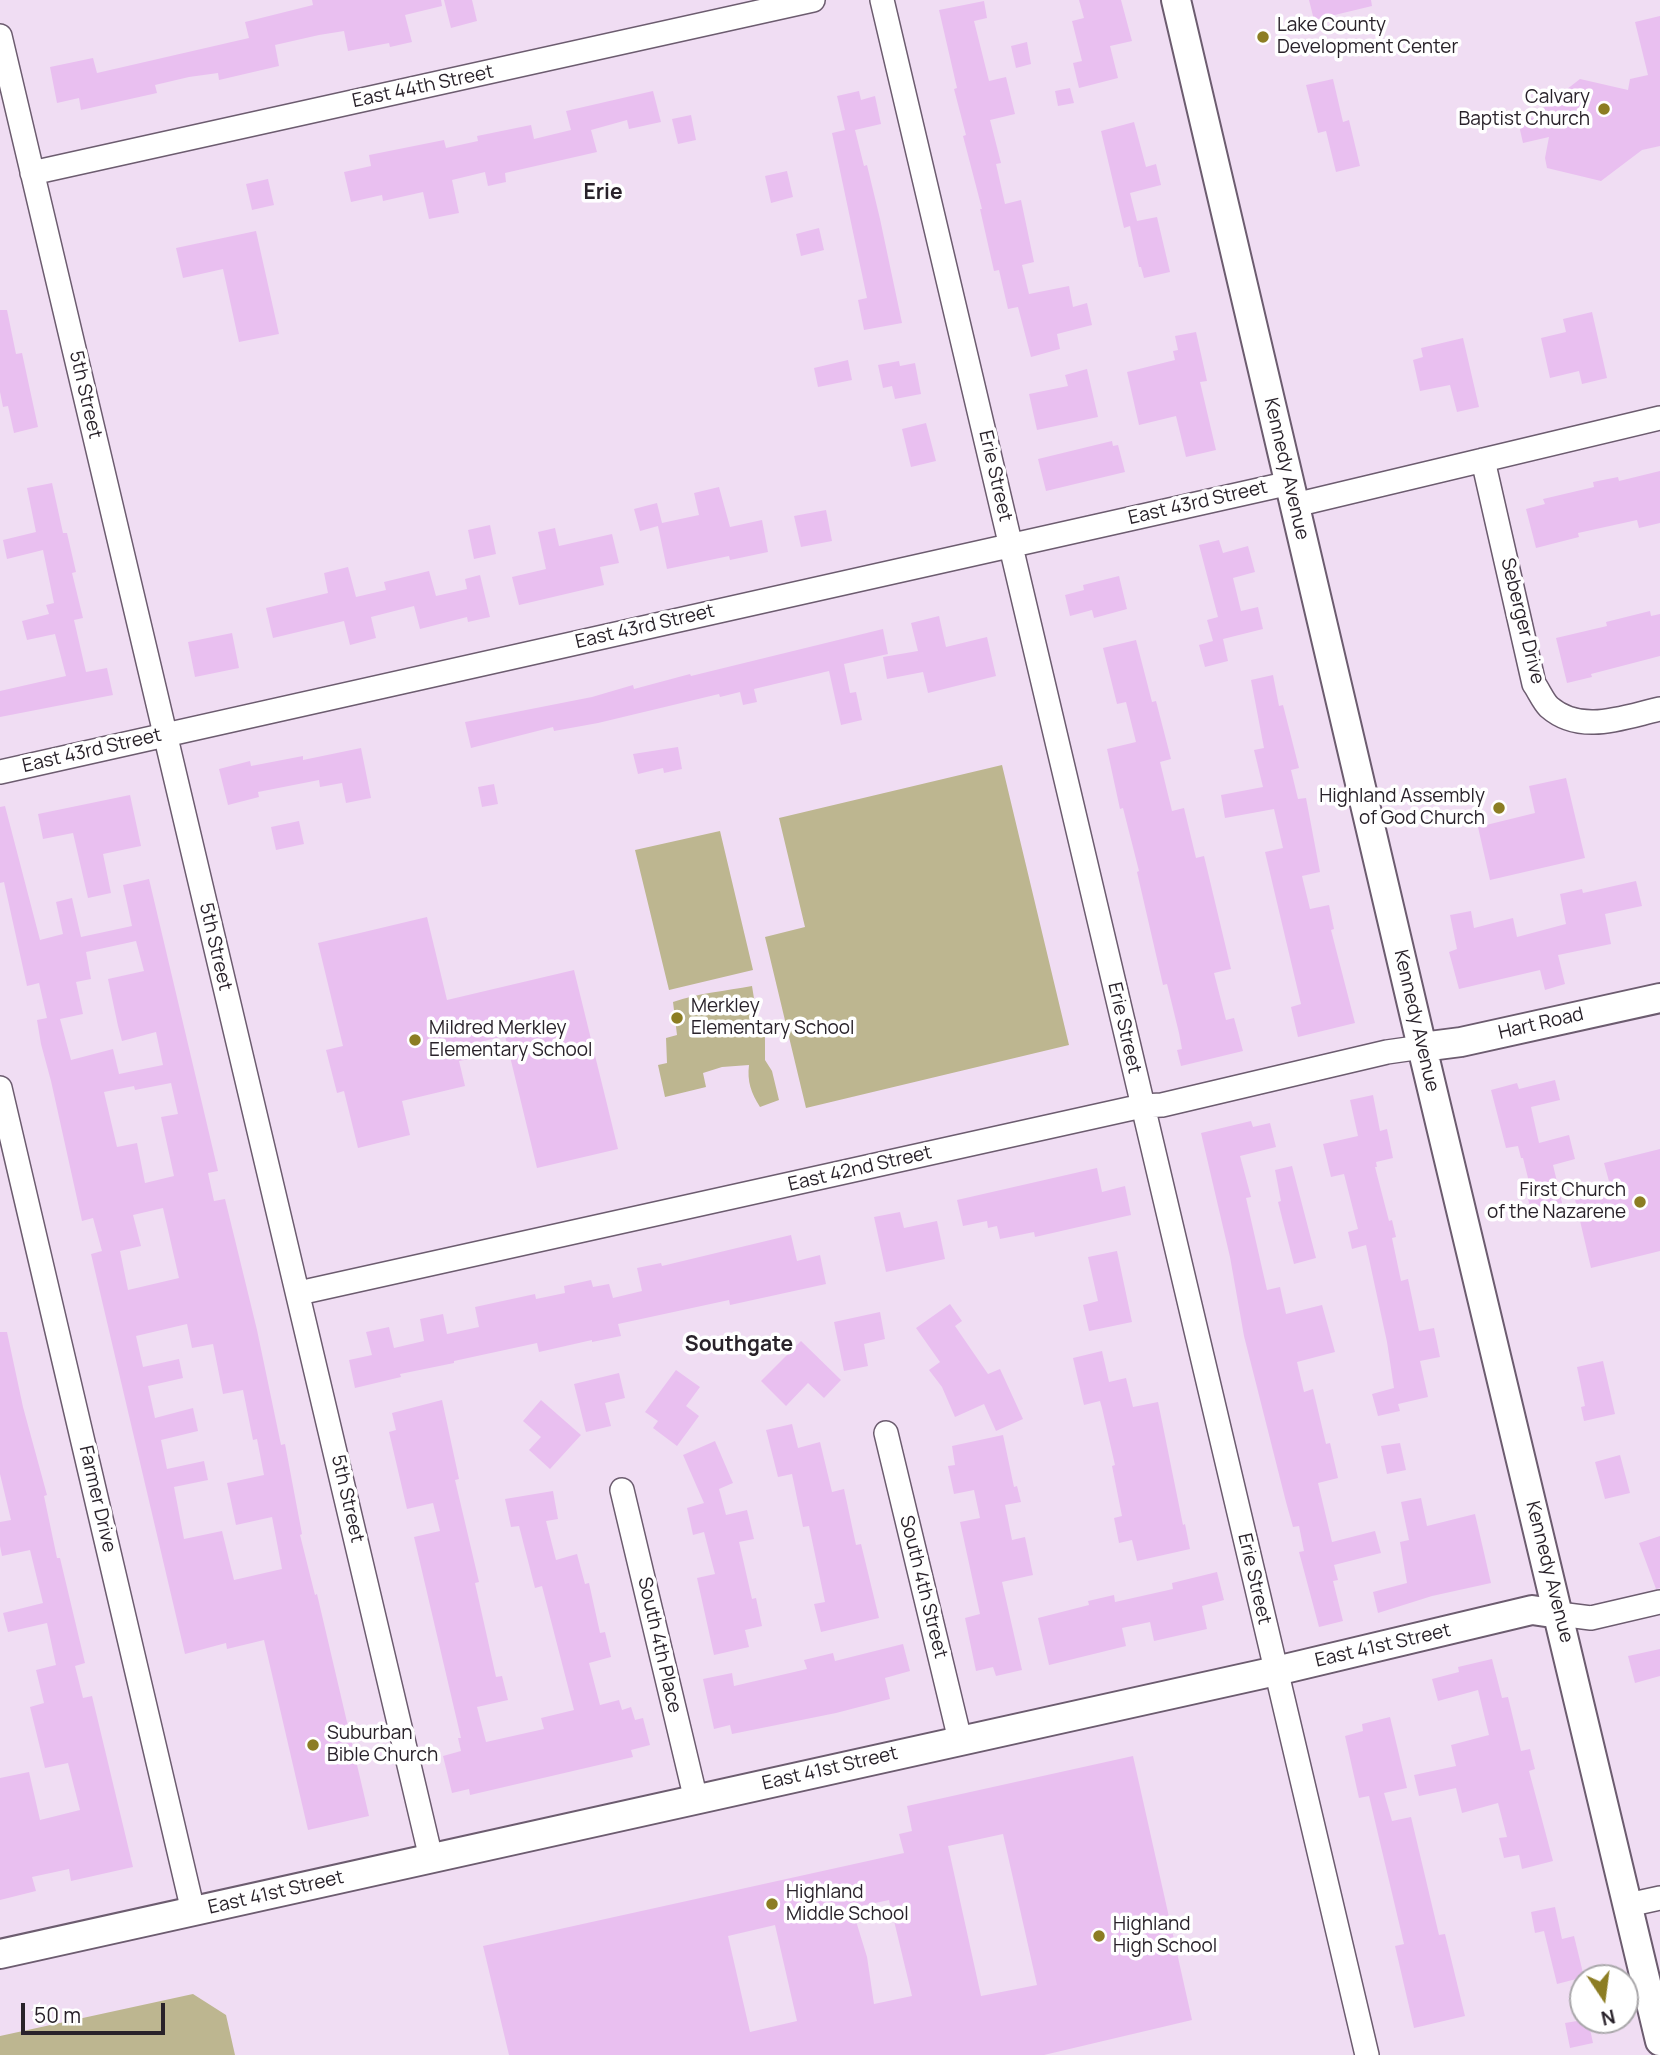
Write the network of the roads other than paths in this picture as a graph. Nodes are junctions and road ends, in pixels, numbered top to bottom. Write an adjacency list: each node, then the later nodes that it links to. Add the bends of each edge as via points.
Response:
1 (813, 0): 5 (street, East 44th Street)
2 (882, 0): 9 (street, Erie Street)
3 (1176, 0): 8 (street, Kennedy Avenue)
4 (0, 40): 5 (street, 5th Street)
5 (32, 173): 11 (street, 5th Street)
6 (1660, 418): 7 (street, East 43rd Street)
7 (1483, 460): 8 (street, East 43rd Street); 10 (street, Seberger Drive, via 1534,684 1548,706 1581,723)
8 (1292, 494): 9 (street, East 43rd Street); 14 (street, Kennedy Avenue)
9 (1011, 545): 11 (street, East 43rd Street); 16 (street, Erie Street)
10 (1660, 709)
11 (166, 734): 12 (street, East 43rd Street); 17 (street, 5th Street)
12 (0, 772)
13 (1660, 998): 14 (street, Hart Road)
14 (1422, 1047): 16 (street, East 42nd Street); 21 (street, Kennedy Avenue)
15 (0, 1088): 28 (street, Farmer Drive)
16 (1142, 1106): 17 (street, East 42nd Street); 22 (street, Erie Street)
17 (299, 1293): 25 (street, 5th Street)
18 (886, 1433): 23 (street, South 4th Street)
19 (622, 1490): 24 (street, South 4th Place)
20 (1660, 1602): 21 (street, East 41st Street, via 1591,1618)
21 (1559, 1614): 22 (street, East 41st Street, via 1532,1611); 27 (street, Kennedy Avenue)
22 (1276, 1671): 23 (street, East 41st Street); 31 (street, Erie Street)
23 (960, 1740): 24 (street, East 41st Street)
24 (696, 1800): 25 (street, East 41st Street)
25 (431, 1858): 28 (street, East 41st Street)
26 (1660, 1898): 27 (street)
27 (1628, 1906): 30 (street, Kennedy Avenue)
28 (193, 1911): 29 (street, East 41st Street)
29 (0, 1954)
30 (1660, 2041)
31 (1367, 2055)

